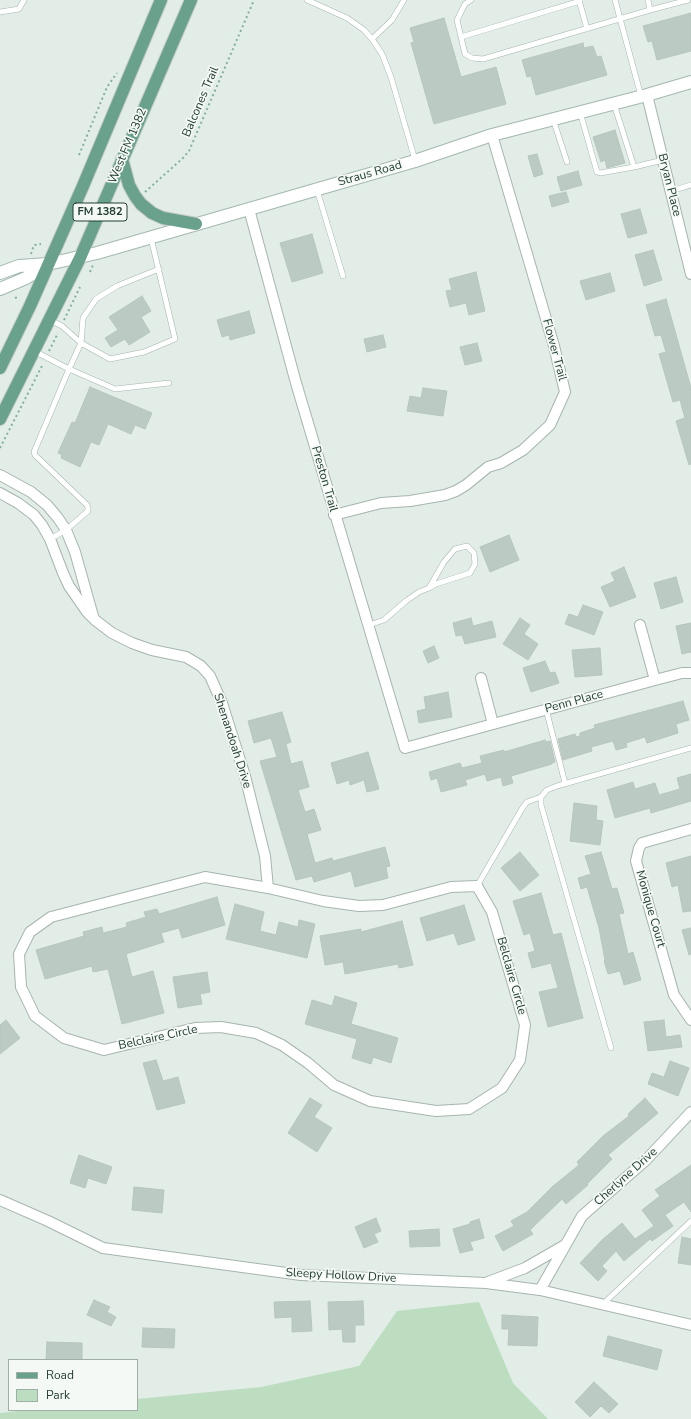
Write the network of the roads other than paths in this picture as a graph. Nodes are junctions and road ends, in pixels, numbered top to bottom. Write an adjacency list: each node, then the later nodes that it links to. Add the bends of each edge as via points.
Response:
1 (24, 0): 12 (lane, via 19,9)
2 (161, 0): 36 (main road, FM 1382)
3 (191, 0): 23 (main road, West FM 1382 / FM 1382)
4 (307, 0): 16 (lane, via 347,18)
5 (404, 0): 16 (lane, via 392,20)
6 (471, 0): 15 (lane, via 465,4 457,20)
7 (615, 0): 13 (lane)
8 (648, 0): 11 (lane)
9 (688, 0): 11 (lane)
10 (580, 1): 14 (lane); 15 (lane)
11 (650, 10): 13 (lane)
12 (0, 12)
13 (620, 20): 14 (lane); 18 (lane)
14 (587, 29): 15 (lane, via 483,59 465,54)
15 (461, 37)
16 (372, 39): 25 (lane, via 382,54 391,77)
17 (691, 82): 18 (street, Straus Road)
18 (644, 96): 19 (street, Straus Road); 24 (street, Bryan Place)
19 (614, 104): 20 (street, Straus Road); 27 (lane)
20 (580, 112): 21 (street, Straus Road); 27 (lane, via 597,172)
21 (554, 119): 22 (street, Straus Road); 26 (lane)
22 (492, 135): 25 (street, Straus Road); 51 (street, Flower Trail, via 565,392 550,425 523,450 501,463 488,467 456,491 410,502 381,503)
23 (122, 159): 32 (main road, via 129,185 141,204 163,218); 35 (main road, West FM 1382 / FM 1382)
24 (663, 160): 27 (lane); 30 (street, Bryan Place)
25 (415, 161): 29 (street, Straus Road)
26 (567, 162)
27 (634, 167)
28 (691, 185): 30 (lane)
29 (316, 189): 31 (street, Straus Road); 40 (lane)
30 (671, 191): 34 (street, Bryan Place)
31 (250, 209): 32 (street, Straus Road); 51 (street, Preston Trail)
32 (196, 224): 33 (street, Straus Road)
33 (151, 238): 35 (street, Straus Road); 37 (lane)
34 (687, 246): 39 (street, Bryan Place)
35 (80, 258): 36 (street, Straus Road); 42 (main road, West FM 1382 / FM 1382)
36 (48, 264): 38 (street, Straus Road, via 19,266); 41 (street, via 26,278); 45 (main road, FM 1382)
37 (159, 269): 43 (lane, via 117,286 96,299 83,318); 43 (lane, via 175,339 144,352 110,359)
38 (0, 273)
39 (691, 274)
40 (342, 276)
41 (0, 289)
42 (50, 320): 43 (lane, via 62,326); 44 (main road, West FM 1382 / FM 1382)
43 (81, 343): 46 (lane)
44 (34, 351): 46 (lane); 48 (main road, West FM 1382 / FM 1382)
45 (0, 368)
46 (69, 369): 47 (lane, via 115,389); 52 (lane, via 34,452 87,505 88,511)
47 (169, 383)
48 (0, 420)
49 (0, 476): 52 (street, via 31,492 47,505)
50 (0, 493): 53 (street, Shenandoah Drive, via 34,515)
51 (334, 515): 56 (street, Preston Trail)
52 (66, 530): 53 (lane); 55 (street)
53 (50, 539): 55 (street, Shenandoah Drive, via 69,586)
54 (428, 588): 54 (lane, via 470,573 476,564 474,552 467,546 455,549); 56 (lane, via 406,601 384,620)
55 (95, 620): 69 (street, Shenandoah Drive, via 112,633 132,643 186,657 201,666 210,676 222,703 245,776 265,856)
56 (369, 625): 63 (street, Preston Trail)
57 (640, 625): 60 (street)
58 (691, 673): 60 (street, Penn Place)
59 (481, 678): 62 (street)
60 (655, 680): 61 (street, Penn Place)
61 (546, 709): 62 (street, Penn Place); 65 (lane)
62 (493, 724): 63 (street, Penn Place)
63 (405, 748)
64 (691, 748): 65 (lane)
65 (565, 784): 66 (lane, via 547,790)
66 (542, 797): 68 (lane, via 527,802 523,807); 71 (lane, via 541,805)
67 (691, 829): 70 (street, Monique Court, via 642,843 636,861 674,995)
68 (477, 886): 69 (street, Belclaire Circle, via 451,887 383,905 359,906 323,901); 69 (street, Belclaire Circle, via 492,912 525,1025 520,1060 502,1088 469,1109 436,1111 370,1101 334,1085 282,1045 256,1033 220,1027 195,1028 104,1050 64,1038 35,1016 21,987 19,954 30,932 51,917 205,877)
69 (268, 888)
70 (691, 1020)
71 (611, 1048)
72 (691, 1112): 75 (street, Cherlyne Drive, via 646,1160 582,1216)
73 (0, 1200): 76 (street, Sleepy Hollow Drive, via 48,1220 103,1248 301,1275)
74 (691, 1220): 78 (lane)
75 (565, 1245): 76 (street, Cherlyne Drive, via 525,1268); 77 (street, Cherlyne Drive)
76 (486, 1283): 77 (street, Sleepy Hollow Drive)
77 (540, 1290): 78 (street, Sleepy Hollow Drive)
78 (602, 1305): 79 (street, Sleepy Hollow Drive)
79 (691, 1326)

